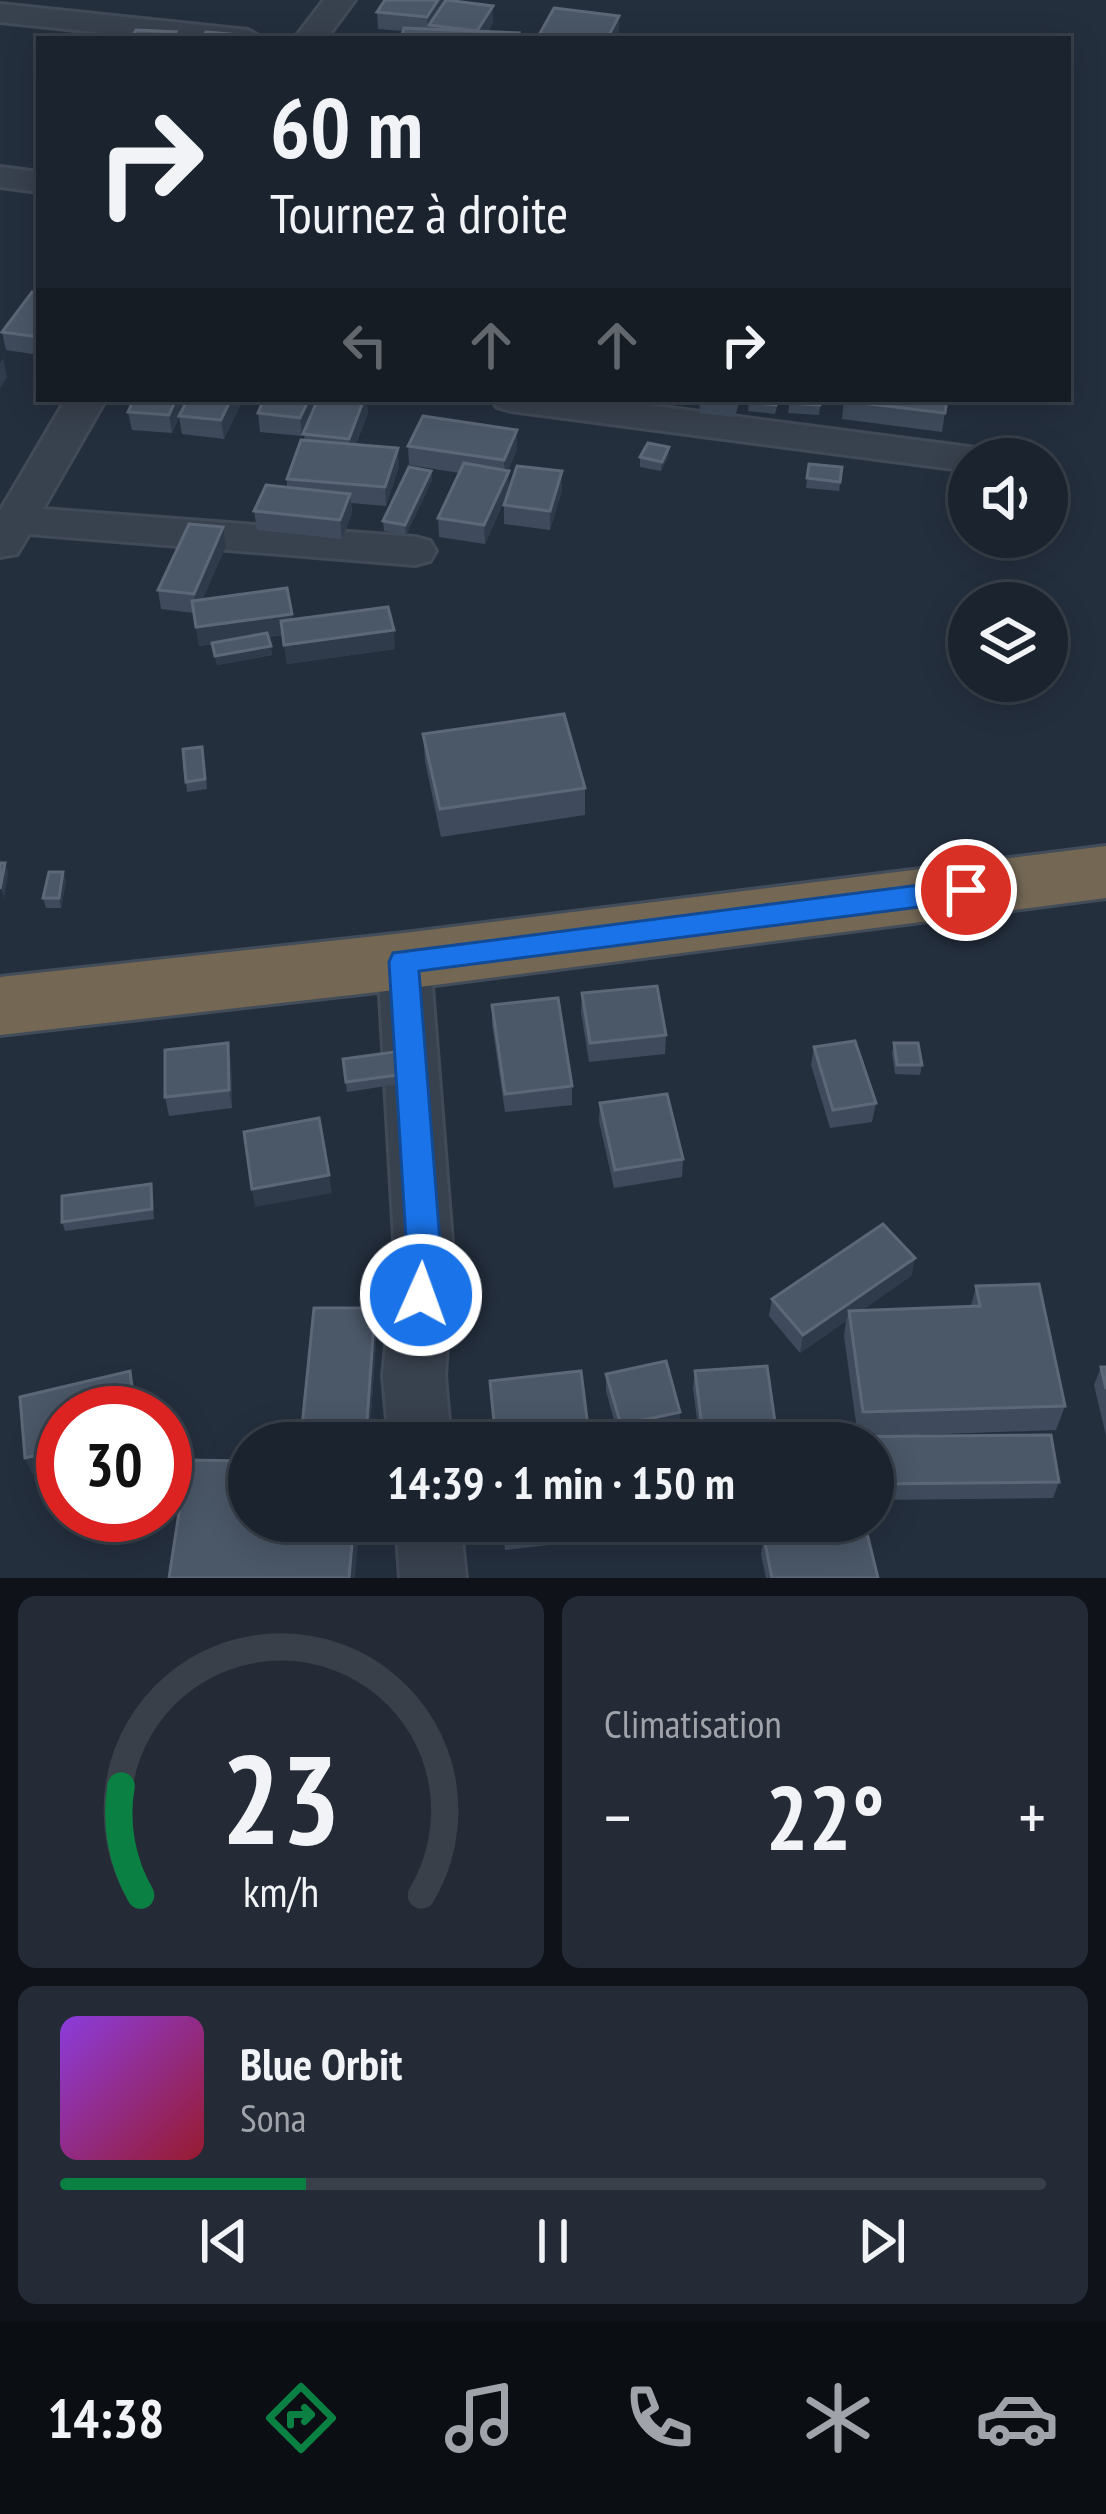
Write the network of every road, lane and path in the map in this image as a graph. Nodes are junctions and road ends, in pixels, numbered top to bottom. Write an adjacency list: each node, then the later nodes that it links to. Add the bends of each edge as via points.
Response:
1 (340, 0): 4 (street)
2 (0, 14): 3 (street)
3 (218, 36)
4 (312, 36)
5 (0, 177): 6 (street)
6 (36, 182)
7 (84, 402): 10 (street)
8 (535, 402): 9 (street)
9 (948, 456)
10 (9, 534): 11 (street)
11 (415, 551)
12 (1106, 872): 13 (highway)
13 (404, 962): 14 (highway); 15 (street, via 424,1255)
14 (0, 1006)
15 (418, 1422)
16 (430, 1542): 17 (street)
17 (434, 1578)

